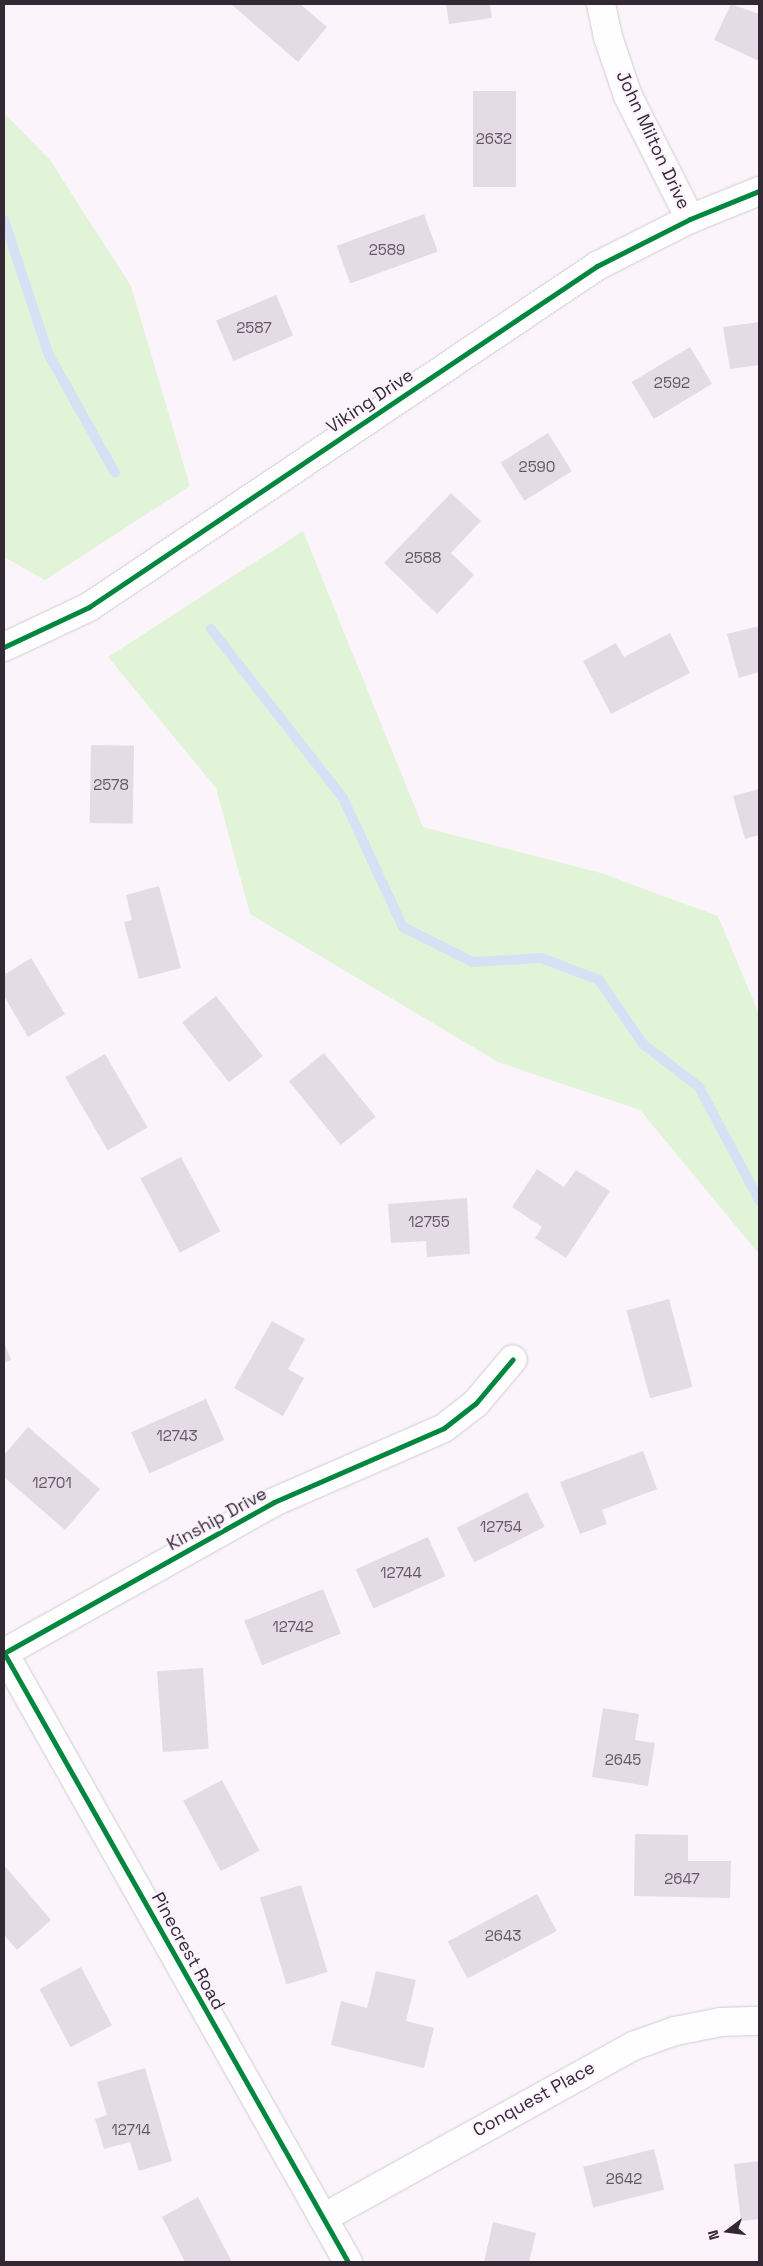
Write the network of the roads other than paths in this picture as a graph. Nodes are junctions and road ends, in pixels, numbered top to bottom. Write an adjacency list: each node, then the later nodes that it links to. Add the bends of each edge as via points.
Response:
1 (601, 4): 3 (street, John Milton Drive, via 608,37 628,96)
2 (759, 190): 3 (street, Viking Drive)
3 (690, 218): 4 (street, Viking Drive, via 597,266 542,301 89,607)
4 (4, 647)
5 (513, 1359): 6 (street, Kinship Drive, via 476,1403 444,1428 274,1502)
6 (4, 1654): 8 (street, Pinecrest Road)
7 (759, 2021): 8 (street, Conquest Place, via 721,2022 675,2031 633,2046)
8 (323, 2218): 9 (street, Pinecrest Road)
9 (348, 2262)

